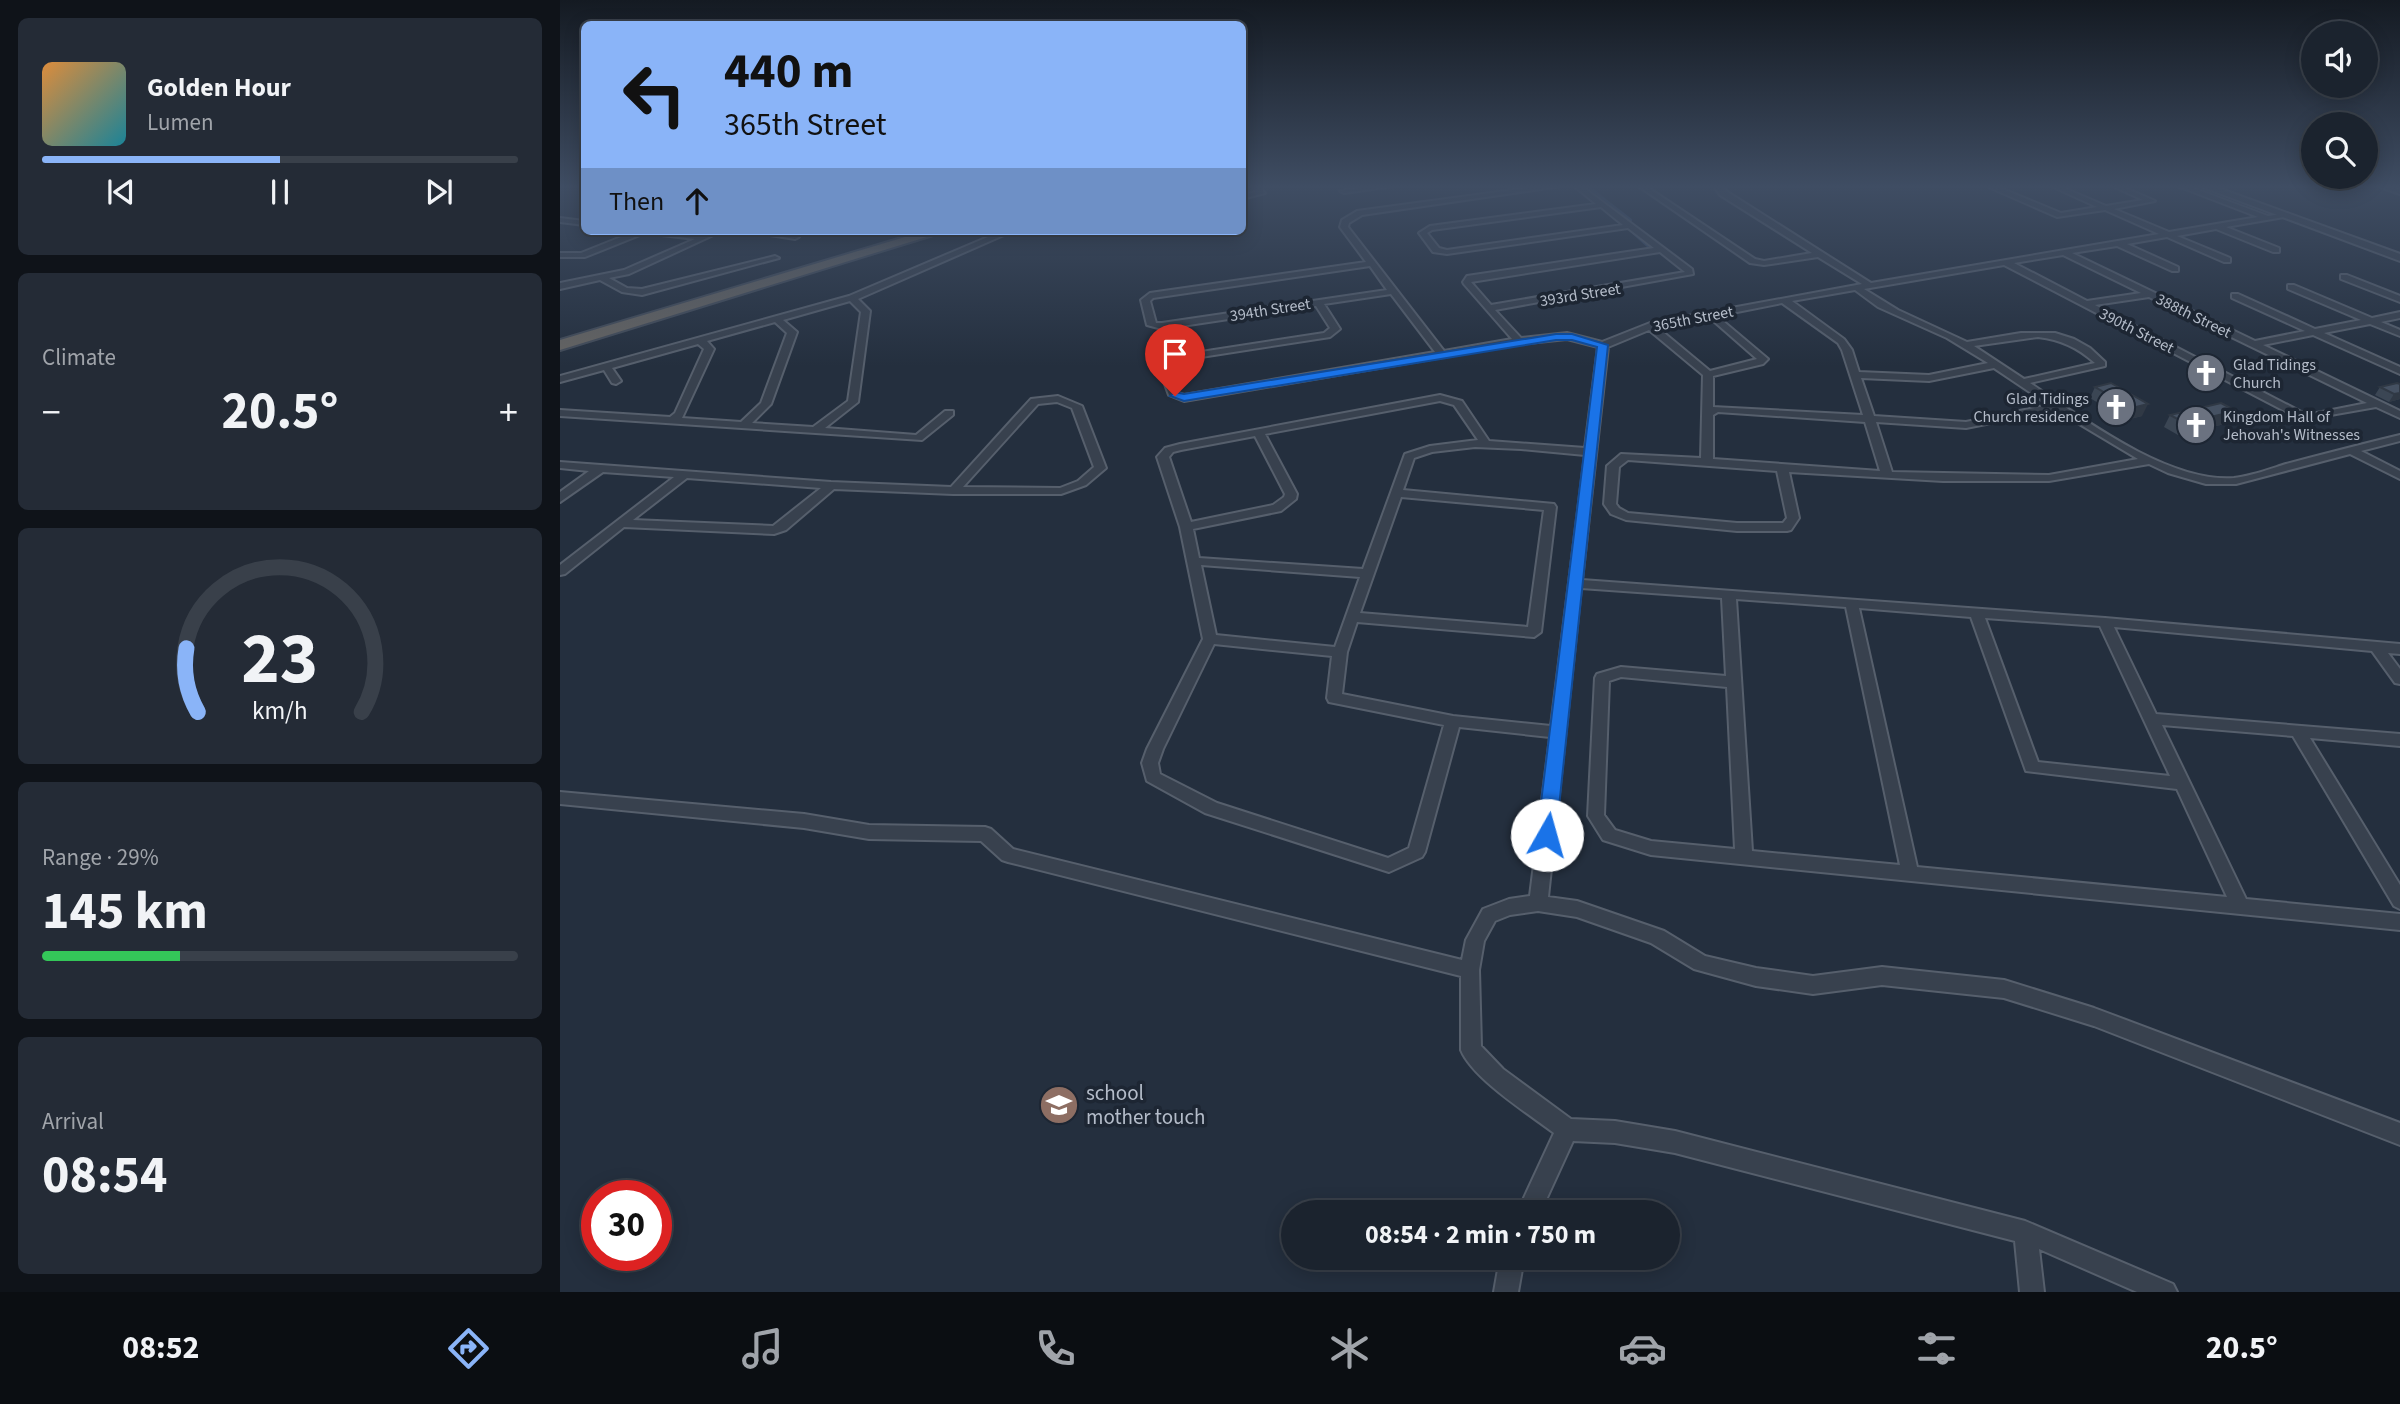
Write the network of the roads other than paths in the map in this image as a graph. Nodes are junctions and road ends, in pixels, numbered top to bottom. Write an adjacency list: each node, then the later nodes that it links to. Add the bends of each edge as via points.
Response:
1 (607, 245): 21 (street, via 582,255)
2 (686, 245): 29 (street)
3 (873, 245): 50 (highway)
4 (891, 245): 53 (highway)
5 (976, 245): 37 (street)
6 (1359, 245): 26 (street)
7 (1432, 245): 8 (street, via 1447,252)
8 (1494, 245)
9 (1654, 245): 17 (street, 393rd Street)
10 (1730, 245): 20 (street, via 1764,263)
11 (1807, 245): 20 (street)
12 (2102, 245): 19 (street, 365th Street)
13 (2121, 245): 27 (street)
14 (2193, 245): 24 (street)
15 (2264, 245): 18 (street)
16 (2366, 245): 23 (street)
17 (1660, 250): 42 (street, via 1470,278 1467,282); 42 (street, 393rd Street, via 1689,274)
18 (2276, 250)
19 (2063, 252): 25 (street, 365th Street); 35 (street, 388th Street)
20 (1821, 254): 30 (street)
21 (560, 255)
22 (775, 258): 29 (street, via 642,292 625,290)
23 (2400, 258)
24 (2227, 260)
25 (2005, 262): 30 (street, 365th Street); 41 (street, 390th Street)
26 (1373, 263): 34 (street); 40 (street, 394th Street, via 1145,300 1156,326)
27 (2175, 270)
28 (2344, 277): 38 (street)
29 (603, 278): 31 (street)
30 (1869, 285): 33 (street, 365th Street)
31 (560, 286)
32 (2291, 287): 46 (street)
33 (1856, 288): 39 (street, 365th Street); 55 (street, via 1878,306)
34 (1395, 291): 40 (street, 394th Street); 57 (street)
35 (2150, 294): 41 (street); 56 (street, 388th Street)
36 (2235, 296): 48 (street)
37 (852, 298): 45 (street); 75 (street, via 866,312 853,402)
38 (2400, 299)
39 (1784, 300): 43 (street, 365th Street); 62 (street, via 1841,341)
40 (1318, 302): 57 (street, via 1335,329 1327,335 1166,360 1163,365 1174,395 1184,398)
41 (2085, 304): 66 (street, 390th Street, via 2306,418)
42 (1489, 308): 52 (street)
43 (1710, 314): 47 (street, 365th Street); 61 (street, via 1763,359)
44 (2400, 315): 46 (street)
45 (777, 319): 51 (street); 74 (street, via 792,332 766,404)
46 (2371, 321): 48 (street); 49 (street)
47 (1650, 326): 54 (street, 365th Street); 61 (street)
48 (2314, 332): 56 (street); 60 (street)
49 (2400, 333)
50 (560, 337)
51 (700, 340): 59 (street); 72 (street, via 709,349 680,415)
52 (1519, 341): 54 (street, via 1567,336); 57 (street)
53 (560, 345)
54 (1602, 345): 80 (street)
55 (1967, 345): 58 (street); 65 (street, via 2046,332 2102,364)
56 (2255, 345): 66 (street, 388th Street)
57 (1441, 354)
58 (1993, 365): 62 (street, via 1929,378); 65 (street)
59 (606, 366): 63 (street); 64 (street)
60 (2400, 371)
61 (1708, 374): 70 (street)
62 (1857, 375): 73 (street)
63 (560, 379)
64 (616, 381)
65 (2023, 382): 67 (street)
66 (2377, 404): 71 (street, 388th Street)
67 (2060, 406): 73 (street, via 1980,424); 82 (street)
68 (560, 413): 72 (street)
69 (949, 413): 75 (street, via 918,438)
70 (1706, 415): 73 (street, via 1716,410); 81 (street)
71 (2400, 415)
72 (672, 421): 74 (street)
73 (1870, 421): 86 (street)
74 (743, 426): 75 (street)
75 (815, 431)
76 (1258, 432): 78 (street, via 1440,398 1458,403); 94 (street, via 1165,454); 94 (street, via 1290,499 1277,508)
77 (2400, 438): 79 (street)
78 (1485, 443): 80 (street); 91 (street, via 1431,447 1409,456)
79 (2352, 451): 82 (street, via 2228,482 2196,478); 88 (street)
80 (1589, 452): 98 (street)
81 (1707, 461): 84 (street); 84 (street, via 1620,458 1613,466 1612,508 1626,516 1787,527 1793,518)
82 (2148, 461): 86 (street, via 2051,478 1965,480)
83 (560, 465): 85 (street)
84 (1782, 466): 86 (street)
85 (600, 468): 87 (street); 92 (street)
86 (1887, 474)
87 (683, 475): 89 (street); 93 (street)
88 (2400, 476)
89 (831, 485): 90 (street); 93 (street, via 774,530)
90 (953, 491): 90 (street, via 1061,491 1089,478 1100,464 1077,406 1058,399 1035,401)
91 (1397, 493): 97 (street); 102 (street, via 1550,507 1534,632)
92 (560, 498)
93 (620, 523): 96 (street)
94 (1186, 527): 95 (street)
95 (1192, 561): 97 (street); 104 (street)
96 (560, 571)
97 (1366, 573): 102 (street)
98 (1574, 583): 99 (street); 113 (street)
99 (1729, 596): 100 (street); 109 (street)
100 (1852, 605): 101 (street); 118 (street)
101 (1977, 613): 103 (street); 115 (street, via 2032,767)
102 (1354, 617): 107 (street)
103 (2105, 622): 105 (street); 110 (street)
104 (1210, 639): 107 (street); 111 (street, via 1155,749 1150,769 1153,777 1211,808 1389,865 1416,852)
105 (2376, 647): 106 (street); 108 (street)
106 (2400, 649)
107 (1340, 652): 111 (street, via 1334,698)
108 (2400, 679)
109 (1733, 682): 117 (street); 117 (street, via 1621,672 1602,678 1596,816 1609,835 1624,841 1651,848)
110 (2153, 719): 112 (street); 115 (street)
111 (1453, 721): 113 (street)
112 (2297, 730): 114 (street); 119 (street)
113 (1559, 732): 120 (street)
114 (2400, 740)
115 (2183, 784): 121 (street)
116 (560, 798): 123 (street, via 804,821 869,832 985,834 1008,855)
117 (1744, 856): 118 (street)
118 (1910, 873): 121 (street)
119 (2400, 901)
120 (1538, 903): 123 (street, via 1489,915 1475,940); 125 (street, via 1577,909 1657,937 1701,963 1756,977 1813,985 1882,976 2004,989 2094,1017)
121 (2240, 906): 122 (street)
122 (2400, 922)
123 (1470, 970): 124 (street, via 1471,1050 1496,1076)
124 (1566, 1130): 126 (street); 127 (street, via 1675,1142)
125 (2400, 1134)
126 (1534, 1200)
127 (2025, 1232): 130 (street); 131 (street)
128 (1510, 1270): 129 (street)
129 (1506, 1292)
130 (2032, 1292)
131 (2165, 1292)

